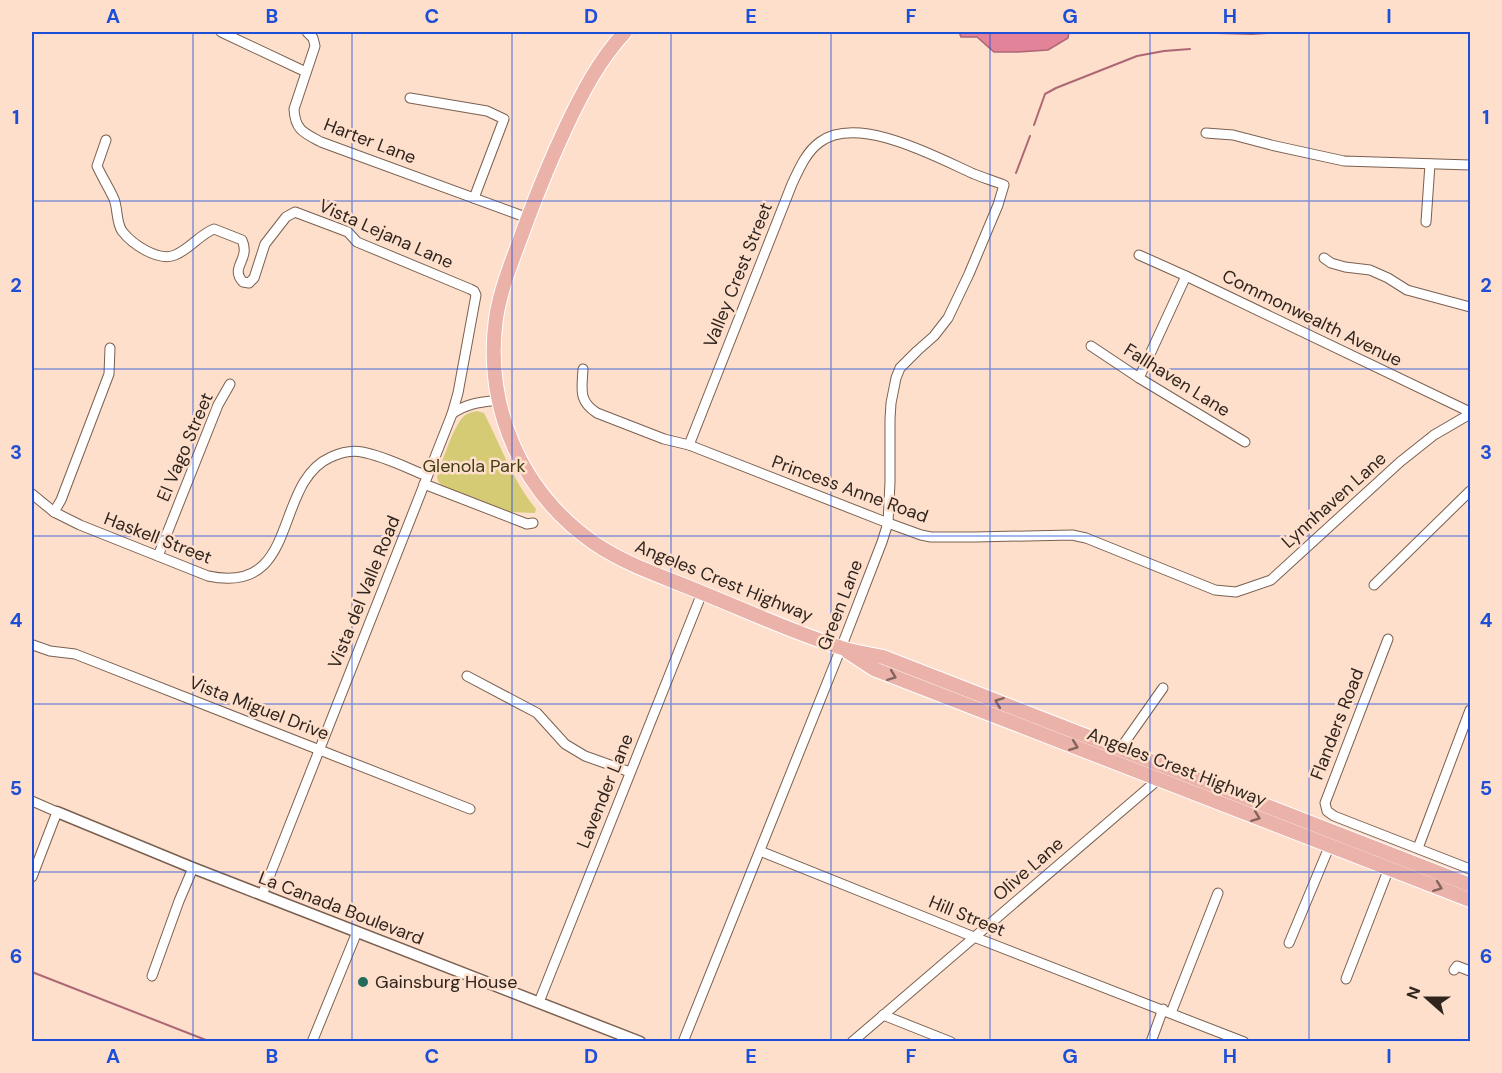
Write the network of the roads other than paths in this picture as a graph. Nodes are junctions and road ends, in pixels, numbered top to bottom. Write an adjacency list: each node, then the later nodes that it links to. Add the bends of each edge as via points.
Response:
1 (221, 32): 4 (street)
2 (307, 32): 4 (street, Harter Lane, via 315,45)
3 (625, 32): 12 (main road, Angeles Crest Highway, via 602,60 577,104)
4 (306, 72): 11 (street, Harter Lane, via 294,109 298,127 308,135)
5 (410, 98): 11 (street, via 487,111 504,119)
6 (839, 133): 28 (street, Valley Crest Street, via 822,141 801,164); 33 (street, Green Lane, via 882,137 1004,185 948,318 900,368 896,378 890,419)
7 (1206, 133): 9 (street, via 1233,135 1344,161)
8 (106, 140): 17 (street, Vista Lejana Lane, via 97,166 115,201 121,230 138,246 160,256 184,251 214,229 242,240 245,246 239,278 249,283 265,244 286,217 295,212 348,232 357,242 470,289)
9 (1430, 164): 10 (street); 13 (street)
10 (1470, 165)
11 (474, 198): 12 (street, Harter Lane)
12 (528, 218): 24 (main road, Angeles Crest Highway, via 497,316)
13 (1426, 222)
14 (1138, 255): 16 (street, Commonwealth Avenue)
15 (1324, 258): 18 (street, via 1345,267 1370,270 1407,290)
16 (1186, 276): 22 (street); 25 (street, Commonwealth Avenue)
17 (476, 295): 26 (street, Vista del Valle Road)
18 (1470, 307)
19 (1091, 346): 22 (street, Fallhaven Lane)
20 (110, 348): 32 (street, via 109,375)
21 (583, 369): 28 (street, Princess Anne Road, via 583,398 597,413)
22 (1139, 378): 27 (street, Fallhaven Lane)
23 (230, 384): 35 (street, El Vago Street)
24 (499, 400): 26 (street, via 471,404); 38 (main road, Angeles Crest Highway, via 519,460 556,511 594,543 622,560)
25 (1470, 413): 37 (street, Lynnhaven Lane, via 1400,462 1271,580 1236,592)
26 (452, 414): 29 (street, Vista del Valle Road)
27 (1245, 442)
28 (689, 445): 33 (street, Princess Anne Road)
29 (426, 480): 34 (street, Haskell Street); 35 (street, Haskell Street, via 362,452 337,454 308,475 275,550 257,571 245,577 220,579); 45 (street, Vista del Valle Road)
30 (1470, 490): 36 (street)
31 (32, 494): 32 (street, Haskell Street)
32 (54, 512): 35 (street, Haskell Street)
33 (888, 523): 37 (street, Princess Anne Road, via 932,537 1079,537); 41 (street, Green Lane)
34 (532, 524)
35 (158, 556)
36 (1374, 585)
37 (1215, 590)
38 (702, 593): 41 (main road, Angeles Crest Highway); 48 (street, Lavender Lane)
39 (1388, 639): 55 (street, Flanders Road, via 1324,803 1334,816)
40 (33, 645): 45 (street, Vista Miguel Drive, via 75,654)
41 (841, 648): 46 (main road, Angeles Crest Highway, one-way to 41, via 883,657); 49 (main road, Angeles Crest Highway, one-way to 49, via 874,669); 56 (street, Green Lane)
42 (467, 675): 48 (street, via 537,713 565,744 585,756)
43 (1163, 688): 46 (street)
44 (1470, 710): 55 (street)
45 (320, 749): 51 (street, Vista Miguel Drive); 63 (street, Vista del Valle Road)
46 (1120, 749): 47 (main road, Angeles Crest Highway)
47 (1171, 768): 49 (street, Olive Lane); 53 (main road, Angeles Crest Highway)
48 (630, 772): 72 (street, Lavender Lane)
49 (1159, 779): 54 (main road, Angeles Crest Highway, one-way to 54); 66 (street, Olive Lane)
50 (32, 801): 52 (street, La Canada Boulevard)
51 (470, 809)
52 (57, 812): 58 (street, La Canada Boulevard); 60 (street)
53 (1335, 832): 54 (street); 57 (main road, Angeles Crest Highway)
54 (1330, 846): 57 (main road, Angeles Crest Highway); 67 (street)
55 (1418, 848): 59 (street, Flanders Road)
56 (760, 851): 66 (street, Hill Street); 78 (street, Green Lane)
57 (1391, 862): 61 (main road, Angeles Crest Highway); 64 (main road, Angeles Crest Highway, one-way to 64); 71 (street)
58 (194, 868): 63 (street, La Canada Boulevard); 70 (street)
59 (1470, 869)
60 (32, 877)
61 (1470, 885)
62 (1218, 893): 73 (street)
63 (262, 895): 65 (street, La Canada Boulevard)
64 (1470, 900)
65 (357, 932): 72 (street, La Canada Boulevard); 76 (street)
66 (974, 937): 73 (street, Hill Street); 74 (street, Olive Lane)
67 (1289, 943)
68 (1454, 970): 69 (street, via 1457,966)
69 (1470, 971)
70 (152, 976)
71 (1346, 979)
72 (539, 1002): 77 (street, La Canada Boulevard)
73 (1167, 1011): 75 (street, Hill Street); 81 (street)
74 (883, 1015): 79 (street, Olive Lane); 80 (street)
75 (1222, 1038): 82 (street, Hill Street)
76 (312, 1041)
77 (640, 1041)
78 (683, 1041)
79 (852, 1041)
80 (951, 1041)
81 (1151, 1041)
82 (1244, 1041)

